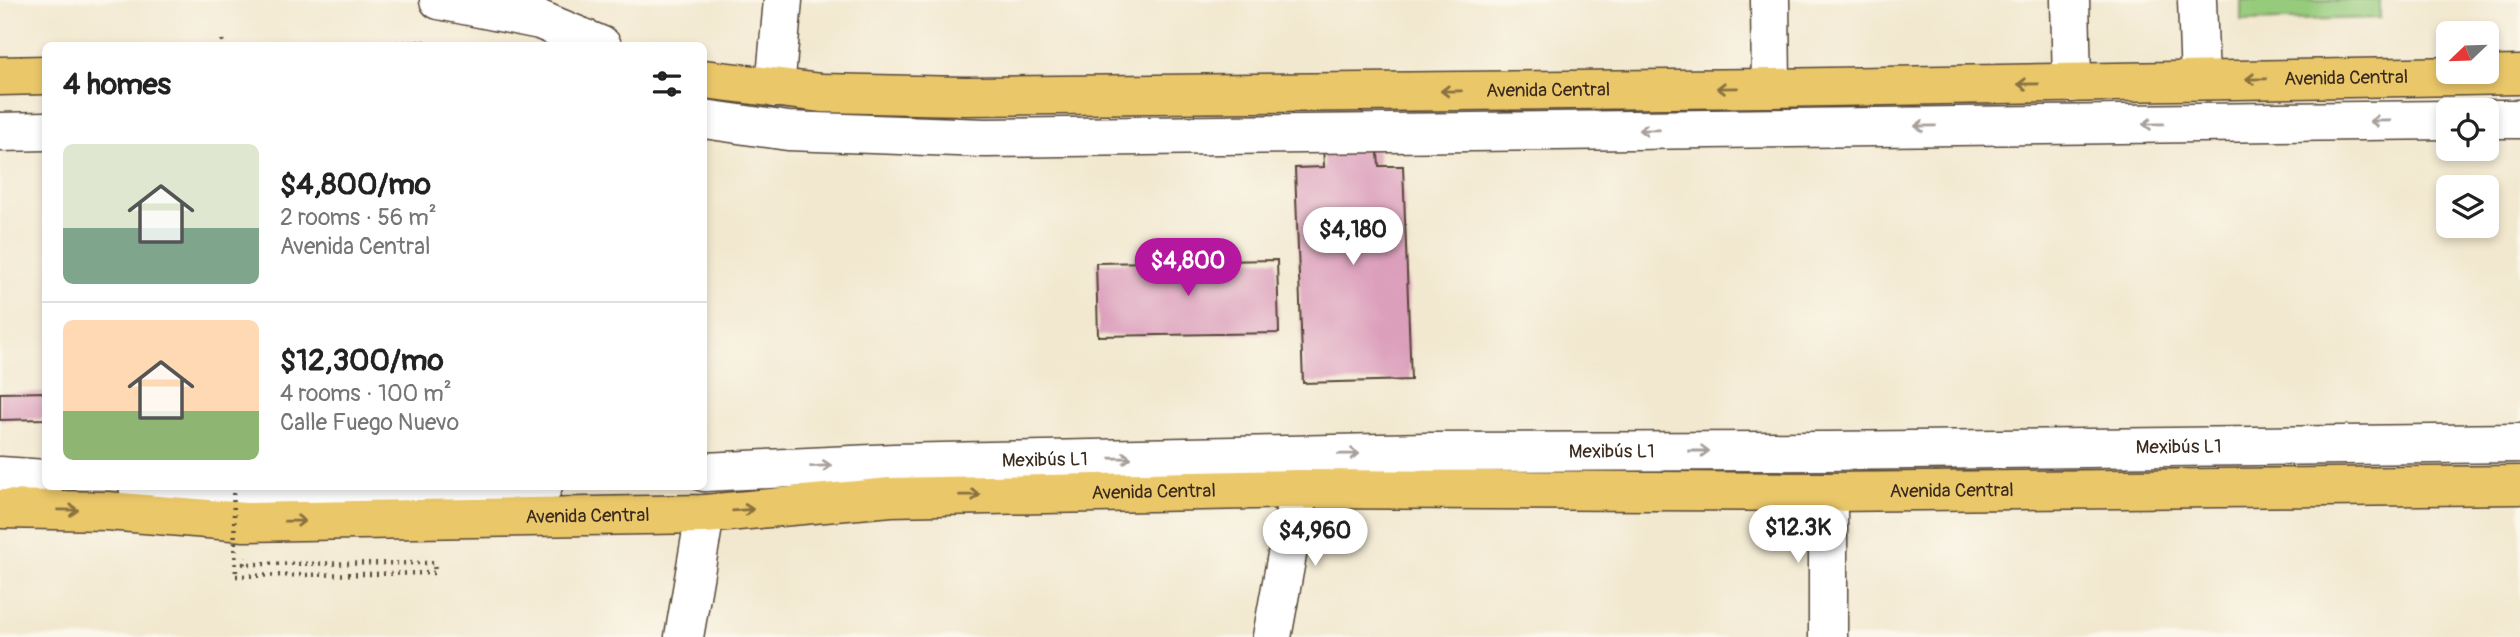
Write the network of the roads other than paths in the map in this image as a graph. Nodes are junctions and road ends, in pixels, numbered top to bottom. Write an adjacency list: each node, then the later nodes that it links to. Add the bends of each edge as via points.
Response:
1 (439, 0): 6 (street, via 540,20)
2 (783, 0): 13 (street)
3 (1770, 0): 14 (street)
4 (2070, 0): 12 (street)
5 (2197, 0): 11 (street)
6 (592, 42)
7 (42, 75): 9 (highway)
8 (2520, 75): 11 (highway, Avenida Central, one-way to 11)
9 (0, 76)
10 (707, 79): 13 (highway, Avenida Central)
11 (2200, 80): 12 (highway, Avenida Central)
12 (2072, 83): 14 (highway, Avenida Central, one-way to 14)
13 (775, 88): 14 (highway, Avenida Central, one-way to 13, via 965,96)
14 (1771, 88)
15 (707, 119): 17 (street, one-way to 15, via 985,138 788,131)
16 (2520, 119): 18 (street)
17 (2436, 120)
18 (2499, 120)
19 (42, 131): 20 (street)
20 (0, 132)
21 (2520, 443): 22 (street, Mexibús L1, one-way to 21, via 894,463 1414,452)
22 (707, 472)
23 (0, 476): 24 (street)
24 (42, 479)
25 (2520, 485): 29 (highway, Avenida Central)
26 (1299, 489): 29 (highway, Avenida Central); 31 (highway, Avenida Central, one-way to 26, via 891,496); 33 (street)
27 (184, 490): 28 (street)
28 (491, 490)
29 (1828, 492): 34 (street)
30 (0, 509): 31 (highway, Avenida Central, one-way to 31, via 107,511 245,522)
31 (705, 514): 32 (street)
32 (684, 637)
33 (1272, 637)
34 (1828, 637)

